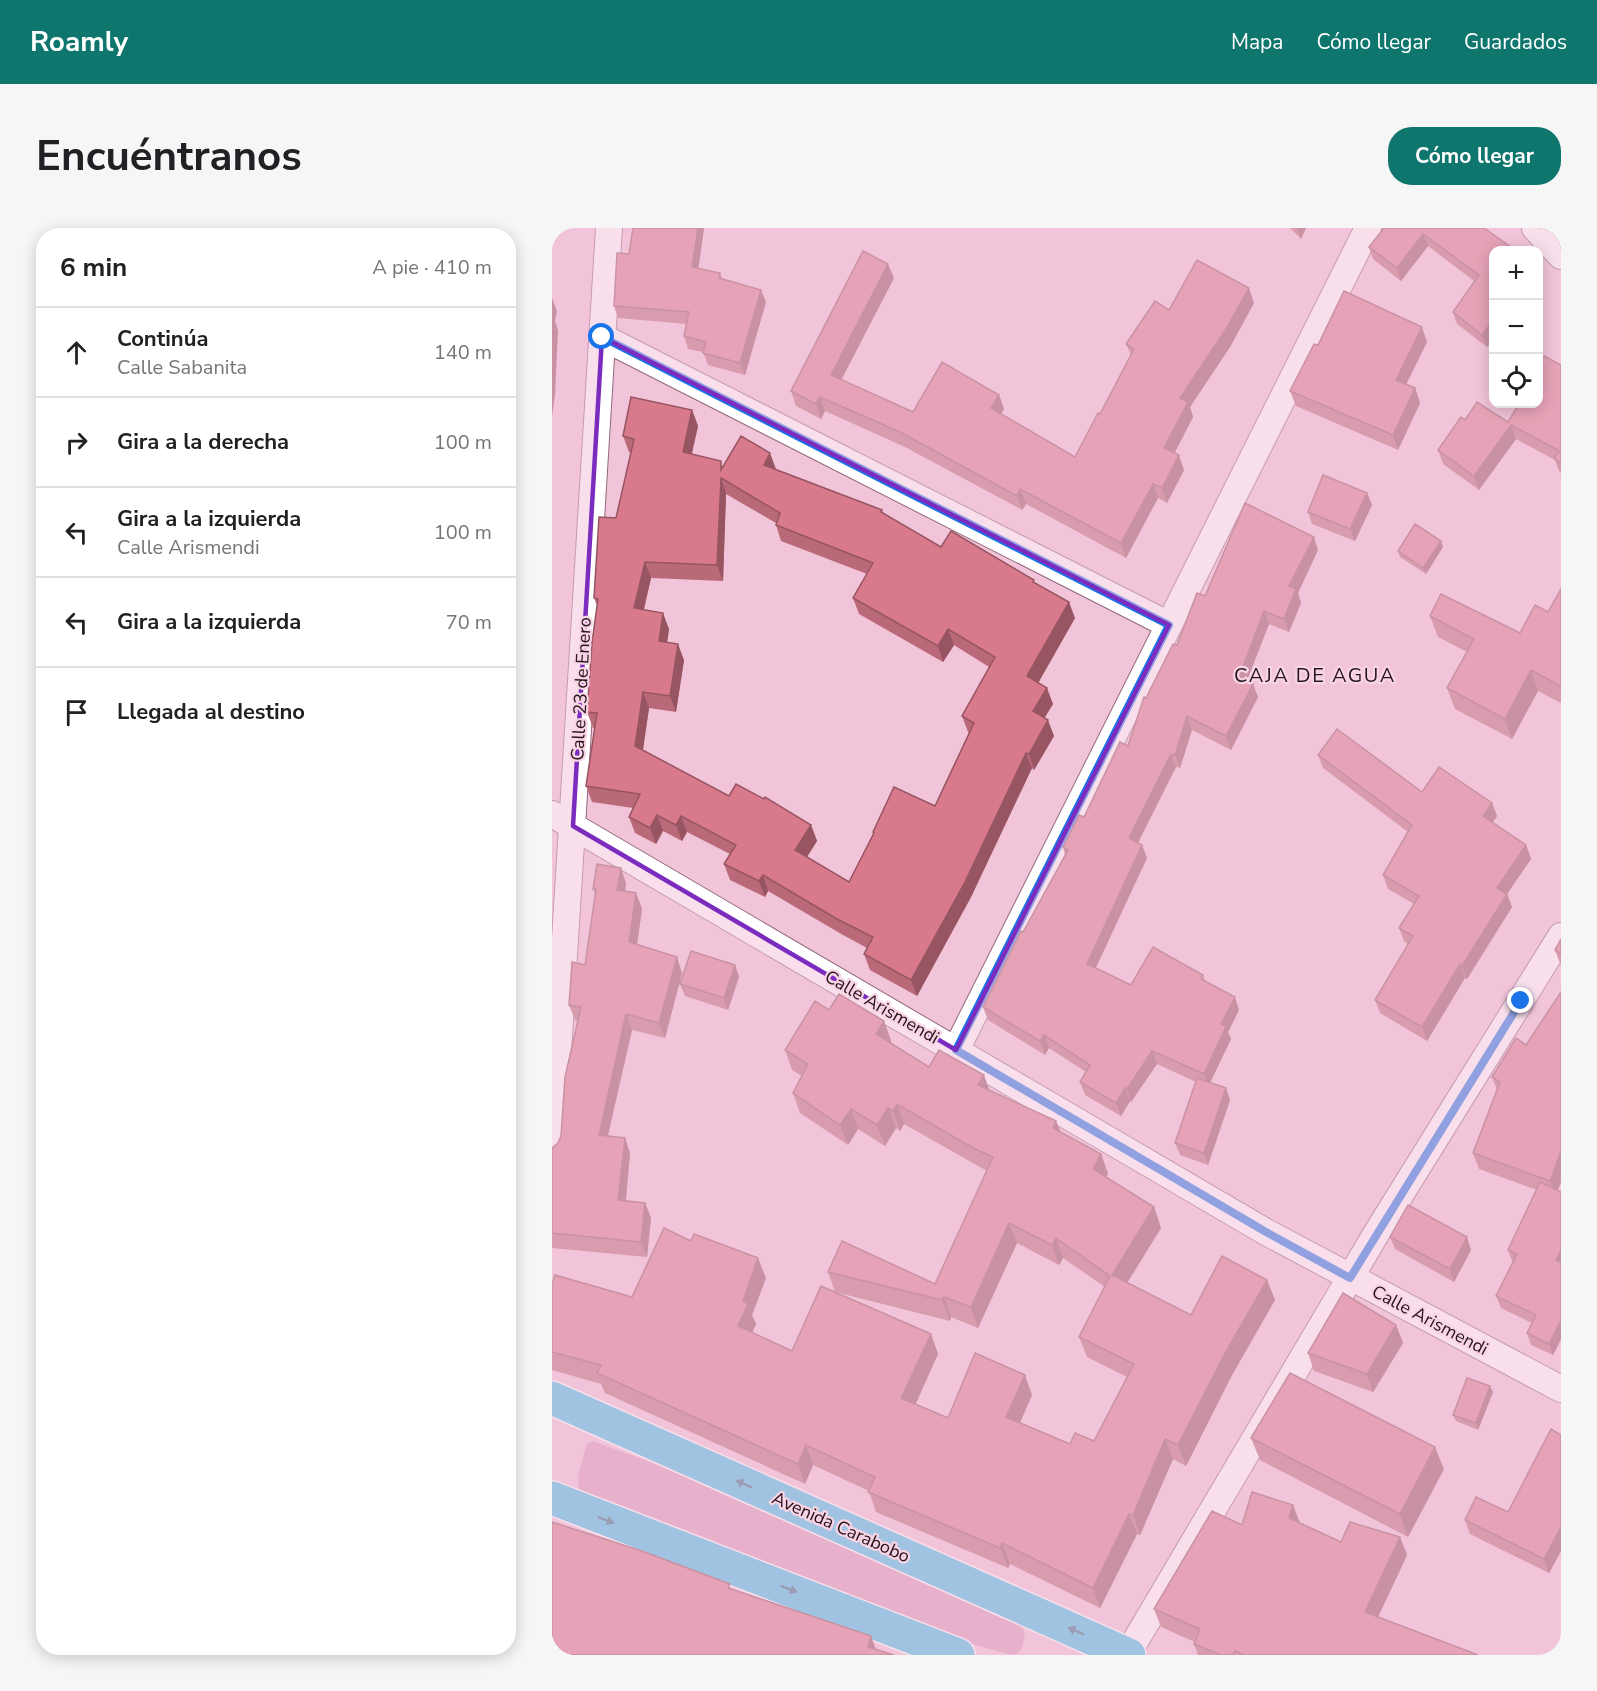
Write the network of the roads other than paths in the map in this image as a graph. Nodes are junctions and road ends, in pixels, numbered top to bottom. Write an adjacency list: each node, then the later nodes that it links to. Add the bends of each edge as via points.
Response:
1 (609, 228): 5 (street, Calle 23 de Enero)
2 (1368, 228): 6 (street)
3 (1535, 228): 4 (street)
4 (1561, 256)
5 (602, 337): 6 (street); 7 (street, Calle 23 de Enero)
6 (1169, 625): 9 (street)
7 (562, 820): 9 (street, Calle Arismendi); 10 (street, Calle 23 de Enero)
8 (1561, 936): 11 (street)
9 (956, 1050): 11 (street, Calle Arismendi)
10 (552, 1150)
11 (1350, 1278): 12 (street, Calle Arismendi); 16 (street)
12 (1561, 1389)
13 (552, 1398): 16 (highway, Avenida Carabobo, one-way to 13)
14 (552, 1498): 15 (highway, one-way to 15)
15 (958, 1655)
16 (1128, 1655)

